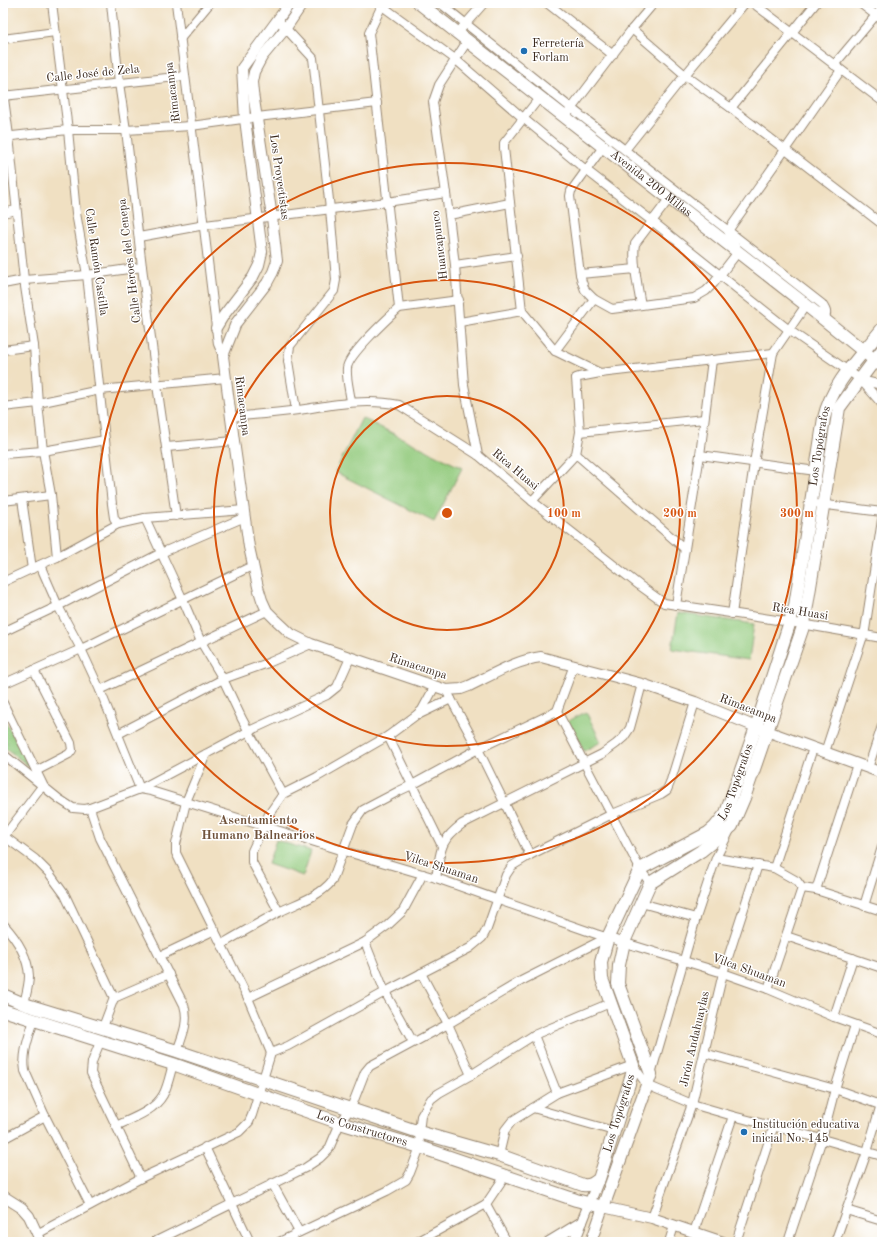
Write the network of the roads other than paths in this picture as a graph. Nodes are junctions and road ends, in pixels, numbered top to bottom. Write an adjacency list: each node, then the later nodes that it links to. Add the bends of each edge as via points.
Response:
1 (52, 3): 22 (street, Calle Ramón Castilla)
2 (111, 3): 32 (street, Calle Héroes del Cenepa)
3 (176, 3): 26 (street, Rimacampa)
4 (210, 3): 26 (street)
5 (290, 3): 19 (street)
6 (303, 3): 20 (street, Los Proyectistas)
7 (419, 3): 23 (main road, Avenida 200 Millas)
8 (440, 3): 23 (street)
9 (484, 3): 23 (street, Huancapunco)
10 (547, 3): 27 (street)
11 (745, 3): 30 (street)
12 (753, 3): 24 (street)
13 (816, 3): 24 (street)
14 (860, 3): 18 (street)
15 (381, 4): 28 (street); 38 (street, via 369,33)
16 (653, 4): 21 (street)
17 (882, 8): 18 (street)
18 (879, 18): 29 (street)
19 (278, 20): 20 (street); 44 (street, via 242,68)
20 (286, 28): 40 (street, via 313,58); 42 (street, Los Proyectistas, via 262,57 254,72 252,82)
21 (632, 29): 27 (street); 30 (street)
22 (55, 32): 25 (street); 33 (street, Calle Ramón Castilla)
23 (464, 33): 28 (street, Huancapunco); 36 (main road, Avenida 200 Millas); 41 (street)
24 (792, 33): 29 (street); 39 (street)
25 (3, 40)
26 (180, 40): 31 (street, Rimacampa)
27 (613, 55): 41 (street)
28 (455, 59): 43 (street); 53 (street, Huancapunco, via 439,85 433,102)
29 (838, 68): 37 (street); 50 (street)
30 (685, 75): 39 (street); 51 (street)
31 (185, 76): 32 (street, Calle José de Zela); 45 (street, Rimacampa)
32 (119, 83): 33 (street, Calle José de Zela); 47 (street, Calle Héroes del Cenepa)
33 (62, 89): 35 (street, Calle José de Zela); 46 (street, Calle Ramón Castilla)
34 (3, 91): 35 (street)
35 (3, 96): 48 (street)
36 (540, 97): 41 (main road, Avenida 200 Millas); 43 (street)
37 (882, 101)
38 (377, 103): 40 (street); 55 (street)
39 (732, 108): 50 (street)
40 (320, 110): 42 (street); 57 (street)
41 (568, 112): 49 (main road, Avenida 200 Millas); 51 (street)
42 (257, 117): 44 (street); 61 (street, Los Proyectistas)
43 (522, 118): 52 (street); 56 (street, via 504,143)
44 (245, 119): 45 (street); 62 (street)
45 (190, 126): 47 (street); 65 (street, Rimacampa)
46 (68, 130): 47 (street); 48 (street); 74 (street, Calle Ramón Castilla, via 76,213)
47 (126, 130): 67 (street, Calle Héroes del Cenepa)
48 (6, 137): 58 (street)
49 (603, 147): 52 (street); 54 (main road, Avenida 200 Millas)
50 (786, 149): 64 (street); 66 (street)
51 (625, 150): 66 (street)
52 (586, 170): 63 (street); 73 (street, via 570,196)
53 (446, 193): 55 (street); 60 (street, Huancapunco)
54 (669, 199): 63 (street); 68 (main road, Avenida 200 Millas)
55 (387, 202): 57 (street); 82 (street)
56 (510, 203): 60 (street); 69 (street)
57 (330, 209): 61 (street); 109 (street, via 336,280 334,291 290,346 288,361)
58 (16, 210): 59 (street); 76 (street)
59 (3, 213)
60 (449, 215): 70 (street, Huancapunco)
61 (272, 218): 62 (street); 95 (street, Los Proyectistas, via 277,261 267,283 236,323)
62 (257, 219): 65 (street); 86 (street, via 262,252 259,265)
63 (652, 220): 72 (street, via 635,244); 75 (street)
64 (882, 224)
65 (205, 225): 67 (street); 86 (street, Rimacampa)
66 (728, 231): 68 (street); 84 (street, via 822,304 827,315)
67 (139, 237): 71 (street, Calle Héroes del Cenepa)
68 (738, 252): 75 (street); 81 (main road, Avenida 200 Millas)
69 (517, 256): 70 (street); 83 (street)
70 (455, 265): 79 (street, Huancapunco)
71 (142, 267): 74 (street); 102 (street, Calle Héroes del Cenepa)
72 (636, 269): 73 (street); 80 (street)
73 (580, 274): 78 (street, via 585,290)
74 (88, 275): 76 (street); 104 (street, Calle Ramón Castilla)
75 (721, 275): 80 (street, via 706,291 694,298); 88 (street)
76 (24, 280): 77 (street); 89 (street)
77 (3, 284)
78 (594, 299): 80 (street, via 612,309); 92 (street)
79 (459, 300): 82 (street); 85 (street, Huancapunco)
80 (640, 305)
81 (806, 305): 84 (main road, Avenida 200 Millas); 88 (street)
82 (399, 308): 105 (street, via 356,352 347,367)
83 (522, 311): 85 (street); 92 (street)
84 (824, 320): 93 (main road, Avenida 200 Millas)
85 (460, 322): 119 (street, Huancapunco, via 464,385)
86 (216, 328): 95 (street, Rimacampa)
87 (882, 329): 93 (main road, Los Topógrafos)
88 (789, 330): 94 (street); 98 (street)
89 (34, 346): 90 (street); 106 (street)
90 (3, 350)
91 (882, 350): 97 (main road, Los Topógrafos)
92 (555, 351): 99 (street)
93 (864, 352): 97 (main road, Avenida 200 Millas); 98 (main road, Los Topógrafos)
94 (773, 353): 96 (street); 121 (street)
95 (223, 356): 100 (street, Rimacampa)
96 (712, 360): 99 (street); 111 (street)
97 (878, 363): 101 (main road, Los Topógrafos)
98 (847, 372): 101 (street); 122 (main road, Los Topógrafos, via 827,404)
99 (600, 373): 112 (street, via 576,378)
100 (226, 378): 102 (street); 110 (street, Rimacampa)
101 (860, 379): 103 (street); 107 (street); 128 (main road, Los Topógrafos, via 839,408)
102 (157, 385): 104 (street); 115 (street, Calle Héroes del Cenepa)
103 (882, 385)
104 (100, 390): 106 (street); 113 (street, Calle Ramón Castilla)
105 (351, 402): 109 (street, Rica Huasi); 119 (street, Rica Huasi, via 384,402 399,405)
106 (38, 403): 108 (street); 116 (street)
107 (882, 404)
108 (3, 407)
109 (296, 410): 110 (street, Rica Huasi)
110 (230, 417): 114 (street, Rimacampa)
111 (704, 419): 112 (street); 120 (street)
112 (580, 432): 118 (street)
113 (105, 440): 116 (street); 134 (street, Calle Ramón Castilla, via 114,518)
114 (234, 441): 115 (street); 130 (street, Rimacampa)
115 (166, 447): 131 (street, Calle Héroes del Cenepa)
116 (43, 451): 117 (street); 123 (street)
117 (3, 454)
118 (576, 454): 125 (street); 135 (street)
119 (478, 455): 125 (street, Rica Huasi)
120 (700, 455): 121 (street); 135 (street)
121 (754, 463): 122 (street); 147 (street)
122 (816, 471): 127 (main road, Los Topógrafos)
123 (51, 495): 124 (street); 137 (street)
124 (22, 499): 126 (street); 140 (street)
125 (532, 500): 144 (street, Rica Huasi, via 639,585 664,603)
126 (3, 501)
127 (811, 503): 128 (street); 148 (main road, Los Topógrafos, via 795,606)
128 (823, 505): 129 (street); 149 (main road, Los Topógrafos)
129 (882, 512)
130 (244, 513): 131 (street); 136 (street); 139 (street, Rimacampa)
131 (176, 516): 132 (street)
132 (145, 518): 134 (street); 136 (street)
133 (882, 520): 141 (street)
134 (118, 524): 137 (street)
135 (685, 549): 144 (street)
136 (161, 553): 143 (street); 145 (street)
137 (57, 557): 138 (street)
138 (40, 565): 140 (street); 145 (street)
139 (254, 565): 143 (street); 146 (street, Rimacampa, via 258,587)
140 (32, 569): 142 (street)
141 (878, 573): 151 (street)
142 (3, 582)
143 (183, 600): 153 (street); 155 (street)
144 (676, 605): 147 (street, Rica Huasi)
145 (58, 606): 150 (street); 155 (street)
146 (268, 611): 153 (street); 154 (street, Rimacampa, via 291,634)
147 (732, 614): 148 (street, Rica Huasi)
148 (790, 622): 149 (street, Rica Huasi); 170 (main road, Los Topógrafos)
149 (804, 624): 151 (street, Rica Huasi); 172 (main road, Los Topógrafos)
150 (3, 632)
151 (863, 635): 152 (street, Rica Huasi); 177 (street)
152 (882, 638)
153 (201, 642): 159 (street); 163 (street)
154 (311, 644): 156 (street, Rimacampa); 159 (street)
155 (81, 648): 158 (street); 163 (street)
156 (350, 658): 162 (street, Rimacampa); 171 (street, via 337,687 332,692)
157 (574, 666): 161 (street, Rimacampa); 164 (street, Rimacampa, via 541,657 533,658); 167 (street)
158 (34, 670): 160 (street); 183 (street, via 71,743 72,750)
159 (223, 680): 171 (street); 173 (street)
160 (3, 684)
161 (642, 684): 165 (street, Rimacampa); 180 (street, via 630,728 624,737 602,754)
162 (435, 686): 164 (street, Rimacampa); 168 (street)
163 (100, 690): 173 (street)
164 (449, 694): 168 (street); 176 (street)
165 (695, 702): 170 (street, Rimacampa); 192 (street, via 667,790)
166 (3, 703): 183 (street)
167 (558, 711): 176 (street); 180 (street)
168 (416, 716): 174 (street)
169 (882, 726): 182 (street)
170 (756, 727): 172 (street, Rimacampa); 203 (main road, Los Topógrafos, via 726,813 715,827)
171 (250, 731): 179 (street); 188 (street)
172 (768, 731): 175 (street, Rimacampa); 194 (main road, Los Topógrafos)
173 (118, 734): 187 (street)
174 (388, 736): 186 (street); 188 (street)
175 (813, 748): 177 (street, Rimacampa); 202 (street)
176 (478, 749): 186 (street); 190 (street)
177 (825, 752): 181 (street, Rimacampa)
178 (3, 754): 185 (street)
179 (206, 754): 187 (street); 189 (street)
180 (585, 762): 190 (street); 192 (street)
181 (857, 764): 182 (street, Rimacampa); 208 (street)
182 (868, 768): 184 (street, Rimacampa)
183 (36, 771): 185 (street)
184 (882, 773)
185 (43, 785): 191 (street, via 73,808); 195 (street)
186 (412, 785): 196 (street); 198 (street, via 363,810 353,824)
187 (140, 788): 189 (street, Vilca Shuaman); 191 (street)
188 (283, 794): 193 (street)
189 (186, 802): 193 (street, Vilca Shuaman); 216 (street, via 176,853)
190 (504, 803): 196 (street, via 462,824 452,831); 199 (street)
191 (90, 808): 222 (street, via 100,838)
192 (610, 815): 199 (street); 203 (street)
193 (264, 826): 198 (street, Vilca Shuaman); 213 (street, via 252,851 252,862)
194 (732, 826): 200 (street); 206 (main road, Los Topógrafos, via 701,851)
195 (4, 838): 232 (street, via 35,859 65,895)
196 (442, 846): 205 (street)
197 (882, 848): 211 (street)
198 (344, 851): 204 (street, Vilca Shuaman); 213 (street, via 327,887)
199 (530, 855): 209 (street, via 512,866)
200 (716, 858): 201 (street); 214 (street)
201 (758, 865): 202 (street); 227 (street, Jirón Andahuaylas)
202 (774, 868): 207 (street, via 797,881)
203 (640, 870): 206 (street); 218 (main road, Los Topógrafos)
204 (423, 874): 205 (street, Vilca Shuaman); 219 (street, via 404,911)
205 (436, 878): 209 (street, Vilca Shuaman)
206 (650, 883): 210 (main road, Los Topógrafos)
207 (802, 888): 208 (street); 217 (street)
208 (816, 890): 211 (street)
209 (497, 899): 218 (street, Vilca Shuaman); 226 (street, via 482,938 470,948)
210 (641, 903): 214 (street); 220 (main road, Los Topógrafos)
211 (864, 906): 212 (street)
212 (882, 911)
213 (279, 912): 221 (street)
214 (696, 918): 224 (street)
215 (3, 924): 235 (street, via 18,942 27,962 29,976)
216 (215, 930): 221 (street); 222 (street)
217 (786, 936): 223 (street); 229 (street)
218 (608, 937): 220 (street, Vilca Shuaman); 234 (main road, Los Topógrafos, via 601,962 602,979); 239 (street, via 521,981)
219 (365, 942): 230 (street); 233 (street)
220 (624, 942): 224 (street, Vilca Shuaman); 252 (main road, Los Topógrafos, via 618,984)
221 (222, 944): 233 (street)
222 (160, 956): 228 (street)
223 (853, 958): 225 (street); 237 (street)
224 (684, 961): 227 (street, Vilca Shuaman); 252 (street)
225 (882, 968)
226 (421, 973): 230 (street); 239 (street)
227 (723, 973): 229 (street, Vilca Shuaman); 248 (street, Jirón Andahuaylas)
228 (168, 974): 232 (street); 246 (street, via 186,1014 185,1030)
229 (768, 990): 237 (street, Vilca Shuaman)
230 (385, 992): 245 (street); 247 (street, via 288,1046)
231 (3, 995): 235 (main road, Los Constructores)
232 (114, 998): 241 (street)
233 (248, 998): 247 (street)
234 (610, 1003): 243 (street); 250 (main road, Los Topógrafos)
235 (24, 1004): 241 (main road, Los Constructores)
236 (3, 1010): 238 (main road, Los Constructores)
237 (834, 1017): 240 (street, Vilca Shuaman)
238 (34, 1020): 244 (main road, Los Constructores); 261 (street, via 25,1048 24,1063 27,1079)
239 (448, 1024): 245 (street); 251 (street)
240 (855, 1025): 242 (street, Vilca Shuaman); 254 (street)
241 (103, 1027): 246 (main road, Los Constructores)
242 (882, 1034)
243 (534, 1035): 251 (street); 255 (street)
244 (100, 1042): 249 (main road, Los Constructores); 265 (street, via 92,1062 91,1073)
245 (413, 1042): 259 (street, via 370,1066 365,1072)
246 (177, 1051): 253 (main road, Los Constructores)
247 (271, 1052): 253 (street)
248 (704, 1053): 254 (street); 258 (street, Jirón Andahuaylas)
249 (173, 1064): 256 (main road, Los Constructores); 265 (street, via 164,1094 158,1102)
250 (633, 1066): 252 (street); 255 (street); 266 (main road, Los Topógrafos)
251 (471, 1075): 267 (street, via 432,1099 421,1116)
252 (649, 1079): 258 (street); 284 (main road, Los Topógrafos)
253 (262, 1080): 256 (street); 259 (main road, Los Constructores)
254 (835, 1090): 257 (street); 269 (street)
255 (557, 1093): 260 (street)
256 (259, 1095): 263 (main road, Los Constructores); 270 (street, via 245,1127 232,1137)
257 (881, 1102): 272 (street)
258 (692, 1104): 262 (street); 286 (street, Jirón Andahuaylas)
259 (351, 1108): 263 (street); 267 (main road, Los Constructores)
260 (533, 1108): 266 (street); 273 (street, via 512,1121 505,1130)
261 (45, 1116): 268 (street); 283 (street)
262 (733, 1116): 264 (street); 291 (street)
263 (340, 1123): 271 (main road, Los Constructores); 278 (street, via 325,1154 314,1163)
264 (774, 1125): 269 (street); 303 (street)
265 (116, 1126): 276 (street)
266 (614, 1131): 277 (main road, Los Topógrafos)
267 (418, 1132): 271 (street); 273 (main road, Los Constructores)
268 (3, 1139)
269 (822, 1139): 272 (street); 304 (street)
270 (206, 1147): 276 (street); 280 (street)
271 (420, 1147): 275 (main road, Los Constructores); 290 (street, via 406,1180)
272 (867, 1152): 274 (street); 285 (street)
273 (499, 1155): 277 (main road, Los Constructores, via 583,1185 594,1184)
274 (882, 1156)
275 (505, 1176): 281 (main road, Los Constructores); 282 (street)
276 (141, 1178): 283 (street)
277 (599, 1179): 281 (street)
278 (272, 1183): 280 (street); 290 (street)
279 (3, 1196): 292 (street, via 22,1208 33,1223)
280 (232, 1203): 293 (street); 294 (street)
281 (590, 1203): 284 (main road, Los Constructores); 288 (street)
282 (486, 1204): 296 (street); 297 (street)
283 (90, 1205): 292 (street)
284 (603, 1206): 286 (street, Los Constructores); 300 (street)
285 (846, 1210): 287 (street); 305 (street)
286 (652, 1218): 289 (street, Los Constructores)
287 (882, 1221)
288 (582, 1222): 298 (street); 299 (street)
289 (674, 1226): 291 (street, Los Constructores); 301 (street)
290 (299, 1232): 295 (street)
291 (694, 1232): 302 (street, Los Constructores)
292 (39, 1238)
293 (154, 1242)
294 (250, 1242)
295 (279, 1242)
296 (417, 1242)
297 (507, 1242)
298 (549, 1242)
299 (574, 1242)
300 (591, 1242)
301 (669, 1242)
302 (723, 1242)
303 (736, 1242)
304 (788, 1242)
305 (834, 1242)

